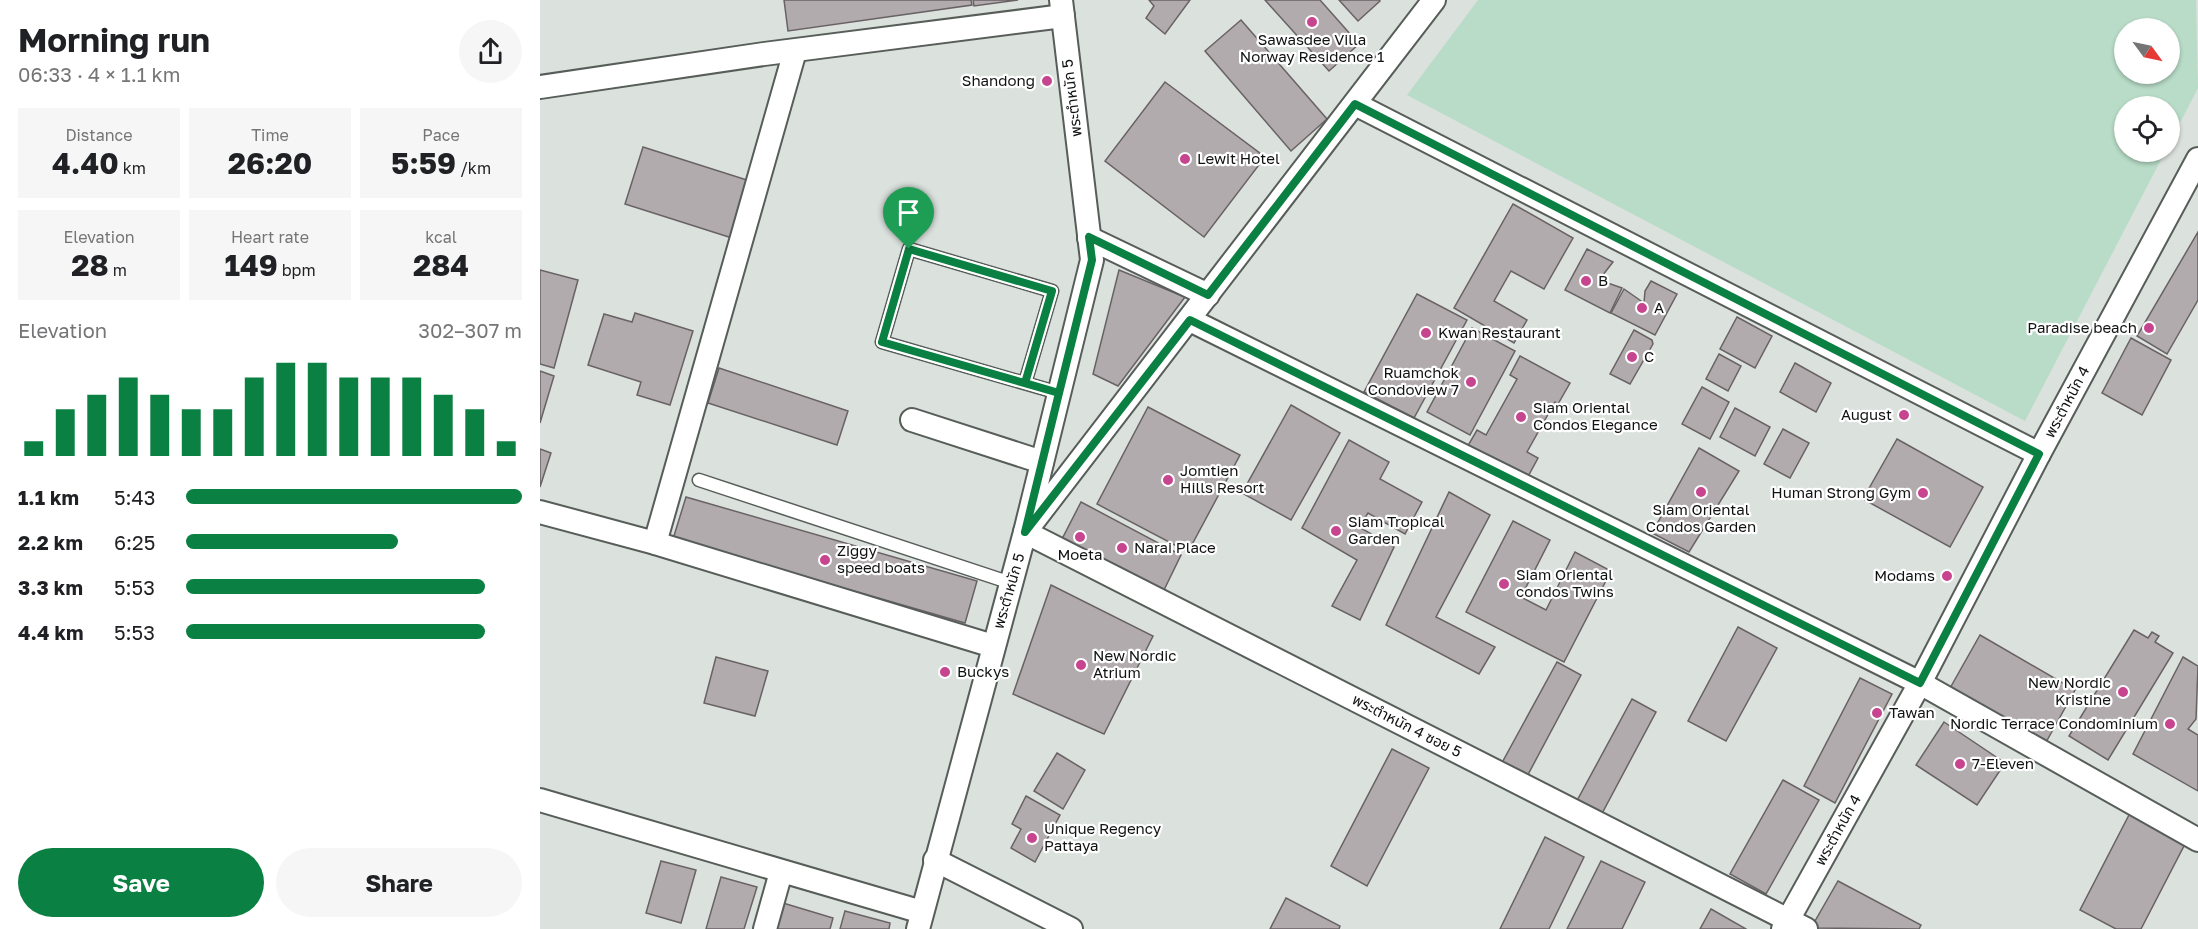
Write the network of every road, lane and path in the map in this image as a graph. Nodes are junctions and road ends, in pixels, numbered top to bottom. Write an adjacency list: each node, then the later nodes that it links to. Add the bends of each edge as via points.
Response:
1 (1434, 0): 5 (street)
2 (1062, 8): 3 (street); 7 (street, พระตำหนัก 5)
3 (795, 51): 4 (street); 18 (street)
4 (540, 87)
5 (1355, 104): 8 (street); 13 (street)
6 (2198, 159): 13 (street, พระตำหนัก 4)
7 (1089, 237): 8 (street); 11 (street, พระตำหนัก 5, via 1092,260)
8 (1208, 295): 9 (street)
9 (1190, 320): 17 (street); 21 (street)
10 (1025, 383): 10 (lane, via 882,342 909,249 1052,291); 11 (lane)
11 (1059, 393): 14 (street, พระตำหนัก 5)
12 (912, 420): 14 (street)
13 (2039, 454): 21 (street, พระตำหนัก 4)
14 (1042, 462): 17 (street, พระตำหนัก 5)
15 (699, 480): 19 (lane)
16 (540, 512): 18 (street)
17 (1025, 532): 19 (street, พระตำหนัก 5); 27 (street, พระตำหนัก 4 ซอย 5)
18 (655, 543): 20 (street)
19 (1011, 583): 20 (street, พระตำหนัก 5)
20 (993, 646): 24 (street, พระตำหนัก 5)
21 (1920, 683): 23 (street); 27 (street, พระตำหนัก 4)
22 (540, 800): 25 (street)
23 (2198, 840)
24 (935, 860): 26 (street, พระตำหนัก 5); 29 (street)
25 (781, 872): 26 (street); 28 (street)
26 (920, 921)
27 (1792, 926)
28 (765, 929)
29 (1071, 929)

